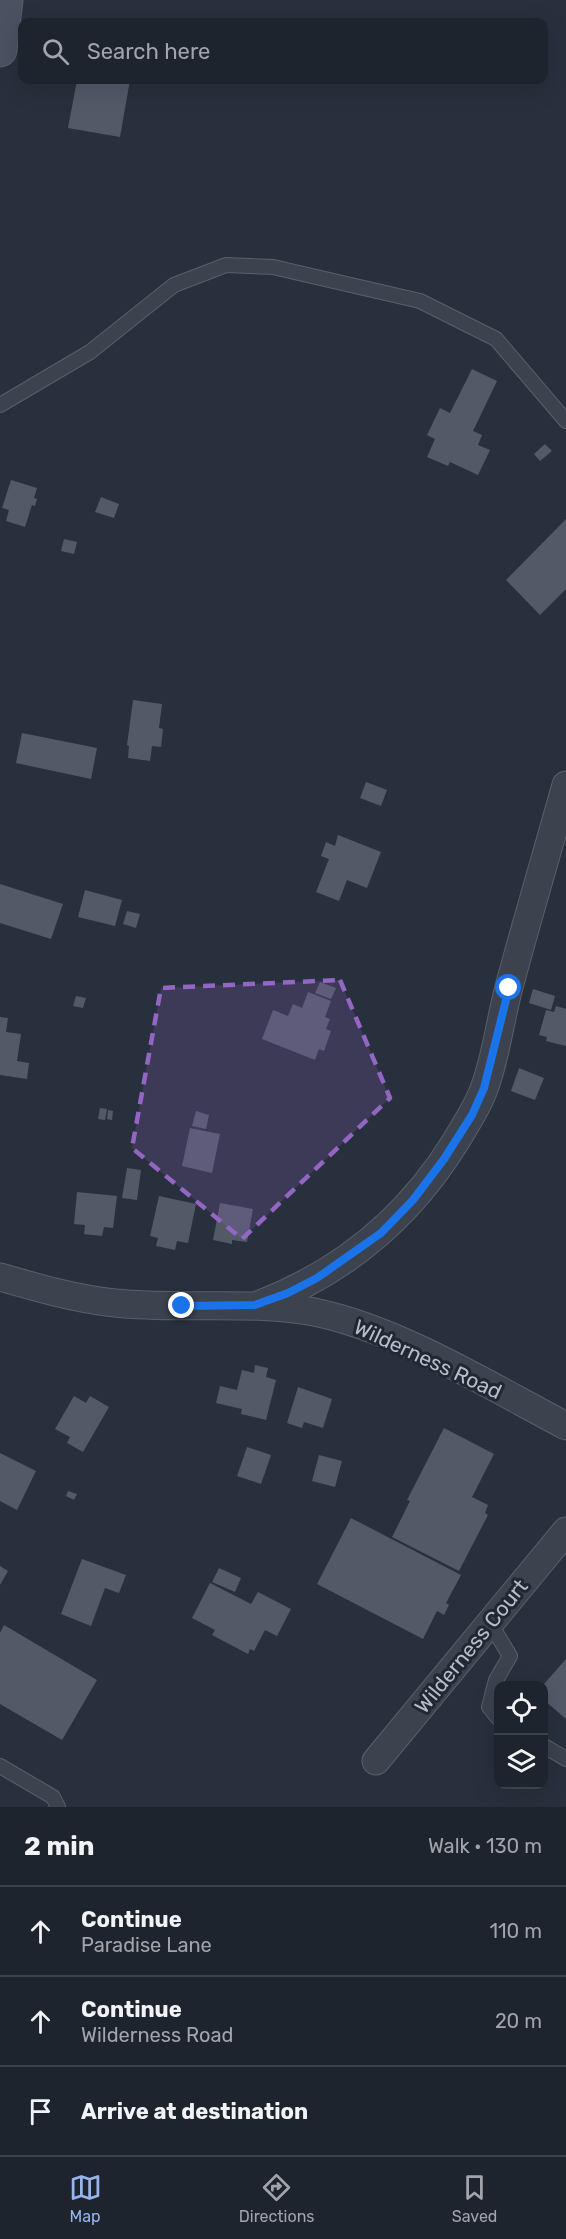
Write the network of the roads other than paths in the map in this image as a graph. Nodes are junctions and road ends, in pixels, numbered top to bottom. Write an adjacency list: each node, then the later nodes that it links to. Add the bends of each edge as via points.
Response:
1 (6, 0): 2 (main road)
2 (0, 50)
3 (0, 405): 4 (lane, via 90,352 174,285 226,265 273,267 420,301 496,339)
4 (566, 421)
5 (566, 785): 7 (street, via 484,1088 472,1115 432,1176 381,1233 317,1278)
6 (0, 1277): 7 (street, Wilderness Road, via 115,1303)
7 (255, 1305): 8 (street, Wilderness Road, via 357,1323 447,1364)
8 (566, 1426)
9 (566, 1531): 10 (street, Wilderness Court)
10 (490, 1623): 11 (lane, via 510,1656); 16 (street, Wilderness Court)
11 (496, 1681)
12 (494, 1688): 13 (lane, via 489,1707)
13 (494, 1713)
14 (548, 1749): 15 (lane)
15 (566, 1759)
16 (376, 1761)
17 (0, 1766): 18 (lane, via 53,1797)
18 (58, 1807)

